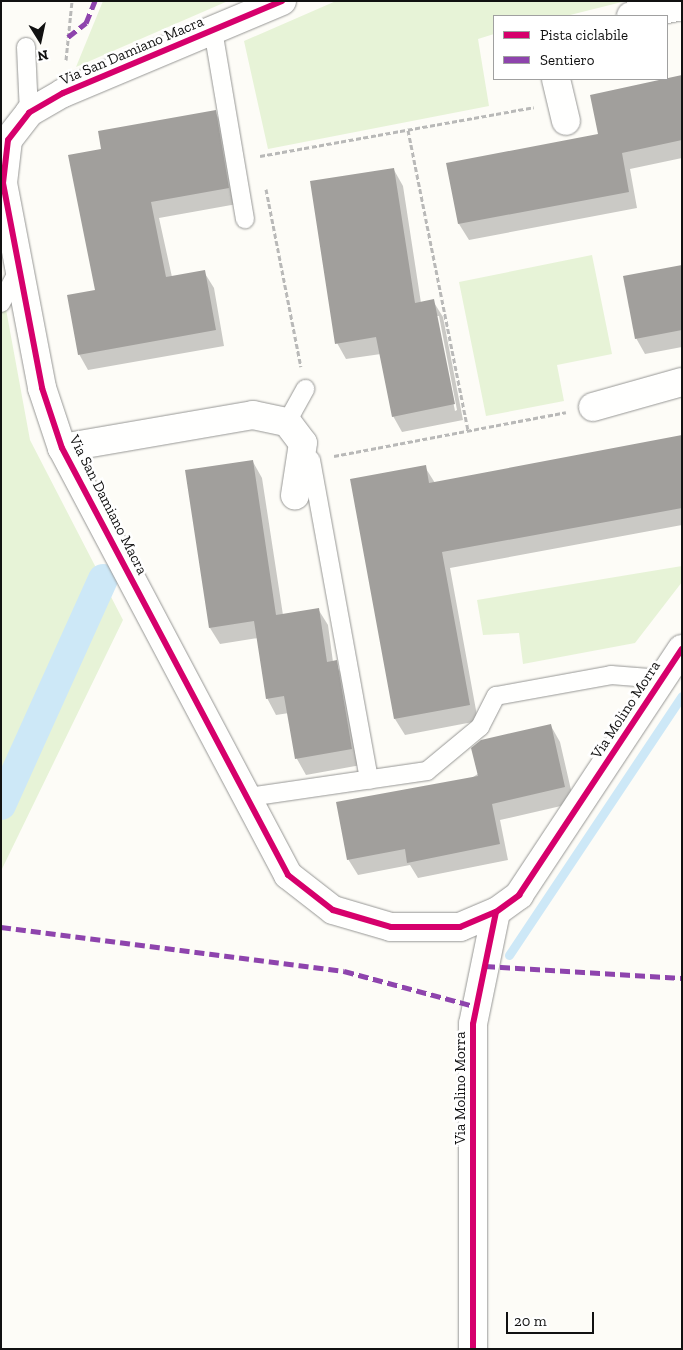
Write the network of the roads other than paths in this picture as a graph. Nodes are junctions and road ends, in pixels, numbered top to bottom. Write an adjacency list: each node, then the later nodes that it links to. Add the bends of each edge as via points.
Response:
1 (282, 1): 4 (street, Via San Damiano Macra)
2 (682, 6): 3 (street)
3 (636, 15)
4 (213, 30): 6 (street, Via San Damiano Macra, via 63,93); 8 (lane)
5 (26, 47): 6 (lane)
6 (29, 113): 7 (street, Via San Damiano Macra, via 8,140)
7 (4, 205): 9 (street, Via San Damiano Macra)
8 (246, 220)
9 (19, 268): 10 (lane); 15 (street, Via San Damiano Macra, via 42,388)
10 (1, 303)
11 (682, 382): 13 (street)
12 (305, 389): 14 (lane)
13 (593, 407)
14 (287, 422): 15 (street, Via San Damiano Macra, via 253,415); 16 (street)
15 (62, 448): 21 (street, Via San Damiano Macra)
16 (312, 460): 17 (street); 20 (lane)
17 (295, 495)
18 (682, 649): 19 (street, Via Molino Morra)
19 (662, 679): 20 (lane, via 610,676 496,696 480,727 427,771); 22 (street, Via Molino Morra, via 519,895)
20 (368, 780): 21 (lane)
21 (249, 797): 22 (street, Via San Damiano Macra, via 288,875 333,910 391,927 428,930 460,927)
22 (496, 912): 23 (street, Via Molino Morra, via 473,1024)
23 (473, 1349)

